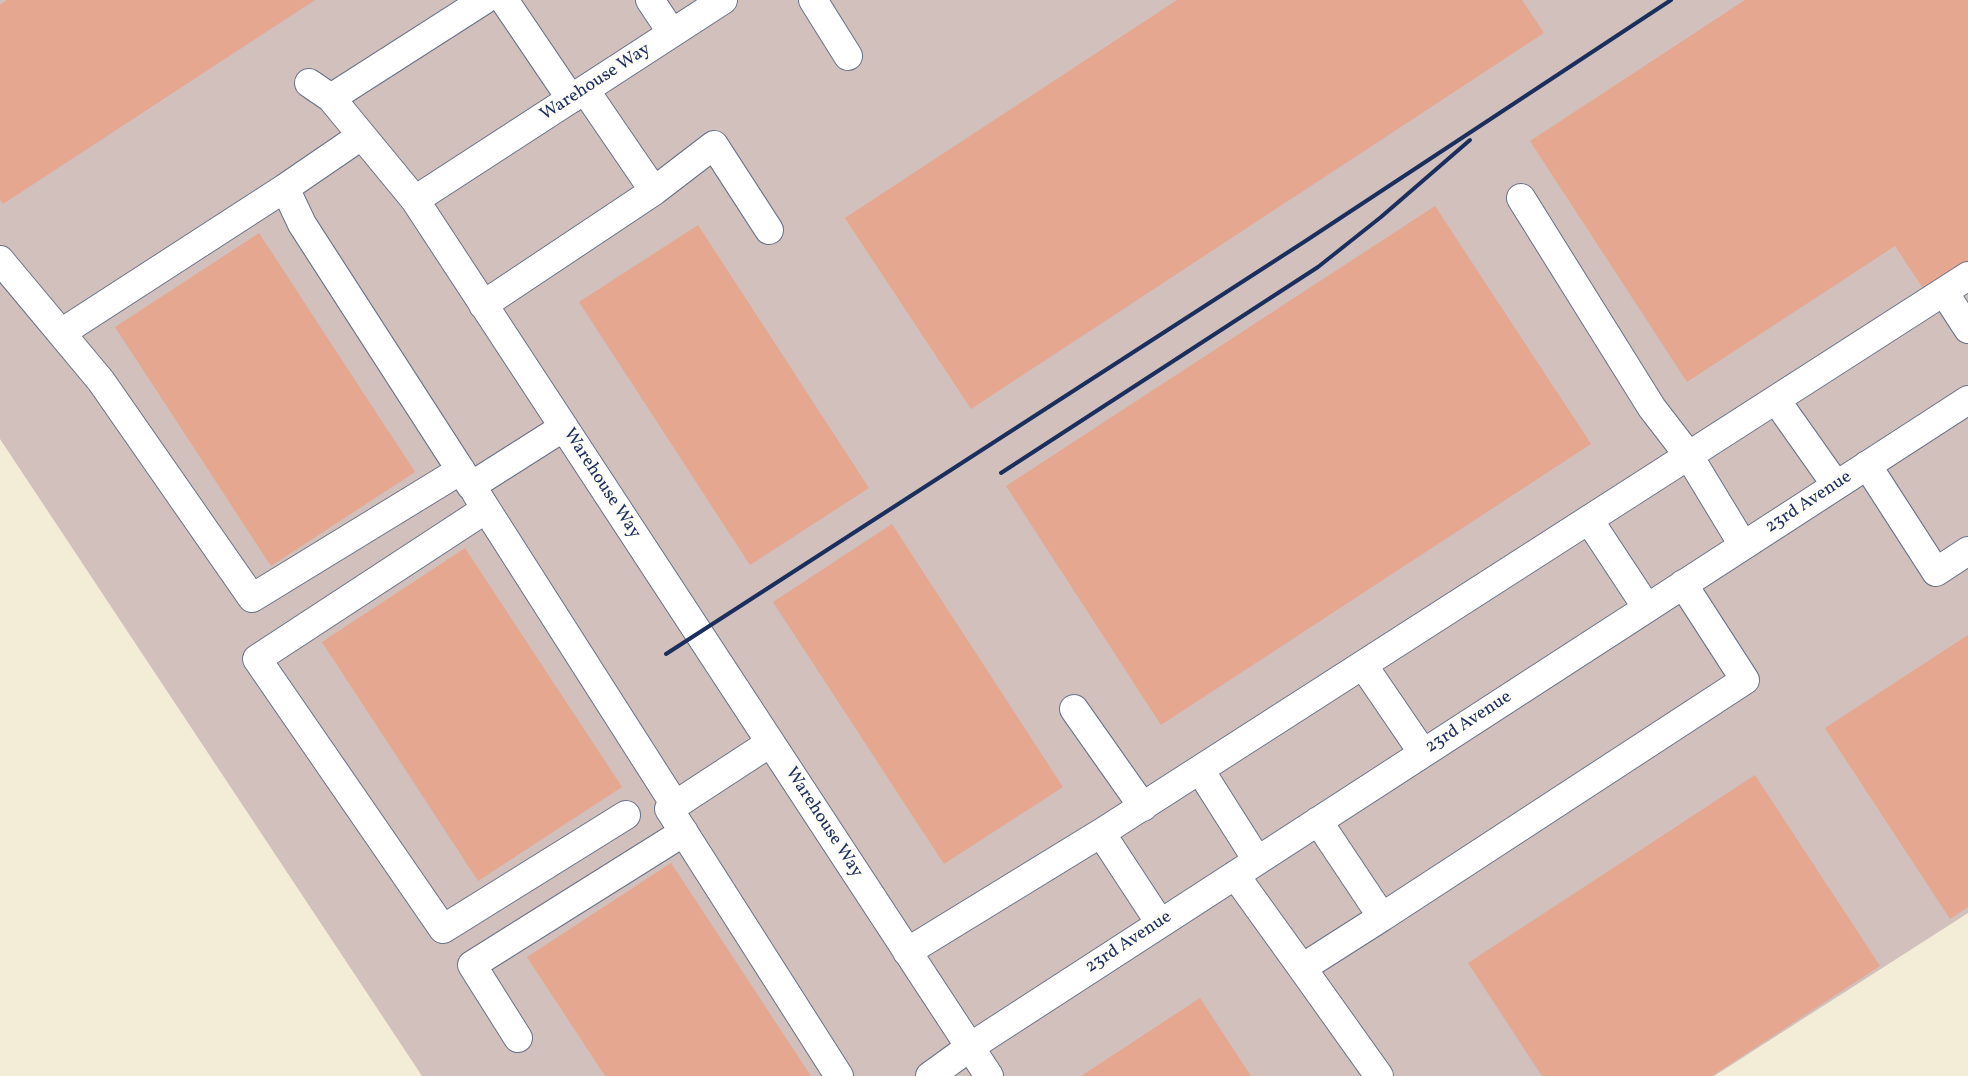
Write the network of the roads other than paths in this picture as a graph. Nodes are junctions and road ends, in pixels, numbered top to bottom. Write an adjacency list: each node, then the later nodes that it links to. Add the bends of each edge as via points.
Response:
1 (484, 0): 9 (street, via 320,91)
2 (504, 0): 8 (street)
3 (650, 0): 6 (street)
4 (723, 0): 6 (street, Warehouse Way)
5 (813, 0): 7 (street)
6 (672, 33): 8 (street, Warehouse Way)
7 (848, 56)
8 (578, 94): 11 (street); 13 (street, Warehouse Way)
9 (362, 136): 10 (street); 13 (street)
10 (285, 188): 20 (street); 26 (street, via 302,224)
11 (654, 191): 14 (street, via 714,145); 18 (street)
12 (1521, 198): 24 (street, via 1652,408)
13 (415, 200): 18 (street, Warehouse Way)
14 (769, 230)
15 (0, 260): 20 (street)
16 (1968, 276): 17 (street)
17 (1944, 292): 19 (street); 21 (street)
18 (483, 305): 23 (street, Warehouse Way)
19 (1968, 329)
20 (60, 333): 26 (street, via 101,381 252,598)
21 (1776, 400): 24 (street); 27 (street)
22 (1968, 400): 25 (street, 23rd Avenue)
23 (564, 427): 26 (street); 36 (street, Warehouse Way)
24 (1689, 456): 29 (street); 30 (street)
25 (1867, 465): 27 (street, 23rd Avenue); 31 (street, via 1936,572)
26 (466, 478): 28 (street)
27 (1836, 485): 30 (street, 23rd Avenue)
28 (486, 508): 39 (street); 41 (street, via 257,659 443,929)
29 (1588, 520): 33 (street); 34 (street)
30 (1743, 545): 32 (street, 23rd Avenue)
31 (1968, 552)
32 (1683, 584): 33 (street, 23rd Avenue); 46 (street, via 1745,680)
33 (1647, 608): 37 (street, 23rd Avenue)
34 (1364, 665): 37 (street); 38 (street)
35 (1074, 709): 40 (street)
36 (770, 743): 39 (street); 48 (street, Warehouse Way)
37 (1423, 753): 42 (street, 23rd Avenue)
38 (1200, 770): 40 (street); 45 (street)
39 (675, 805): 43 (street, via 669,809)
40 (1143, 807): 44 (street)
41 (626, 815)
42 (1318, 821): 45 (street, 23rd Avenue); 46 (street)
43 (684, 832): 50 (street, via 472,965); 52 (street)
44 (1101, 833): 47 (street); 48 (street)
45 (1246, 868): 47 (street, 23rd Avenue); 49 (street)
46 (1382, 916): 49 (street)
47 (1160, 923): 51 (street, 23rd Avenue)
48 (908, 952): 51 (street, Warehouse Way)
49 (1302, 968): 55 (street)
50 (518, 1038)
51 (970, 1047): 53 (street, 23rd Avenue); 54 (street, Warehouse Way)
52 (839, 1076)
53 (930, 1076)
54 (989, 1076)
55 (1379, 1076)

